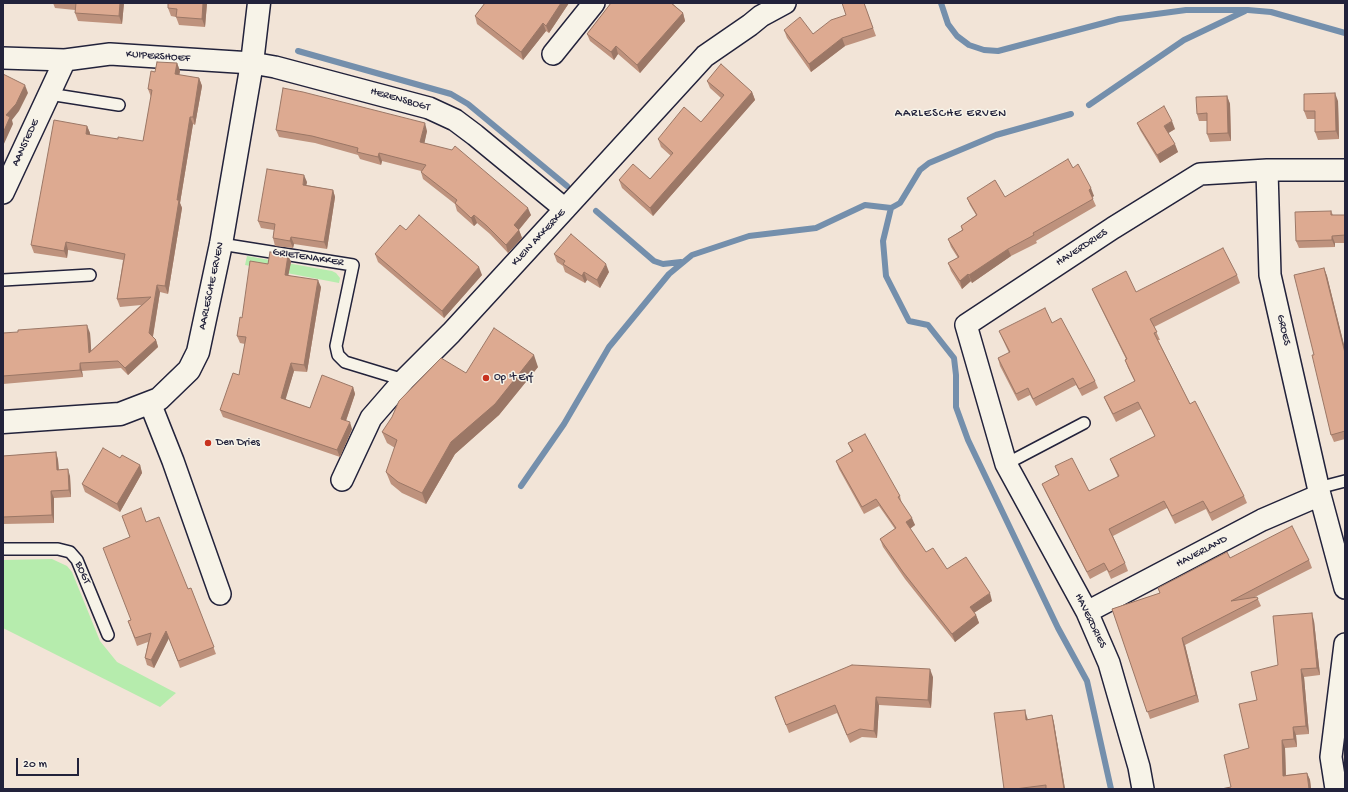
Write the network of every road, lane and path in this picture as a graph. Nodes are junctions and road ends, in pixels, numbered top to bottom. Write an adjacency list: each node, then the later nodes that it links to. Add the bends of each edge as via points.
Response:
1 (259, 3): 8 (street, AARLESCHE ERVEN)
2 (594, 3): 5 (street)
3 (785, 3): 4 (street, KLEIN AKKERKE)
4 (758, 9): 14 (street, KLEIN AKKERKE, via 750,26 705,56)
5 (553, 54)
6 (3, 58): 7 (street, KUIPERSHOEF)
7 (65, 60): 8 (street, KUIPERSHOEF, via 110,54); 9 (street, AANSTEDE)
8 (252, 63): 14 (street, HERENSBOGT, via 429,108 455,120); 15 (street, AARLESCHE ERVEN)
9 (49, 94): 10 (lane); 13 (street, AANSTEDE)
10 (119, 105)
11 (1267, 170): 12 (street, HAVERDRIES); 22 (street, HAVERDRIES, via 1200,174 966,325); 25 (street, GROES, via 1270,275)
12 (1345, 170)
13 (3, 193)
14 (565, 209): 18 (street, KLEIN AKKERKE, via 451,333)
15 (221, 244): 18 (lane, GRIETENAKKER, via 353,265 336,346 338,355 345,362); 19 (street, AARLESCHE ERVEN, via 198,352 189,370 159,399)
16 (90, 275): 17 (lane)
17 (3, 280)
18 (404, 380): 23 (street, KLEIN AKKERKE, via 371,418)
19 (150, 403): 20 (street, AARLESCHE ERVEN, via 120,414); 28 (street)
20 (3, 422)
21 (1084, 423): 22 (lane)
22 (1006, 464): 29 (street, HAVERDRIES)
23 (342, 480)
24 (1345, 481): 25 (lane)
25 (1319, 491): 27 (street, GROES); 29 (street, HAVERLAND)
26 (3, 549): 30 (lane, BOGT, via 58,549 70,552 77,560)
27 (1345, 588)
28 (220, 594)
29 (1087, 612): 33 (street, HAVERDRIES, via 1110,663)
30 (108, 635)
31 (1345, 644): 32 (street)
32 (1341, 711): 34 (street, via 1331,757)
33 (1143, 789)
34 (1336, 789)

